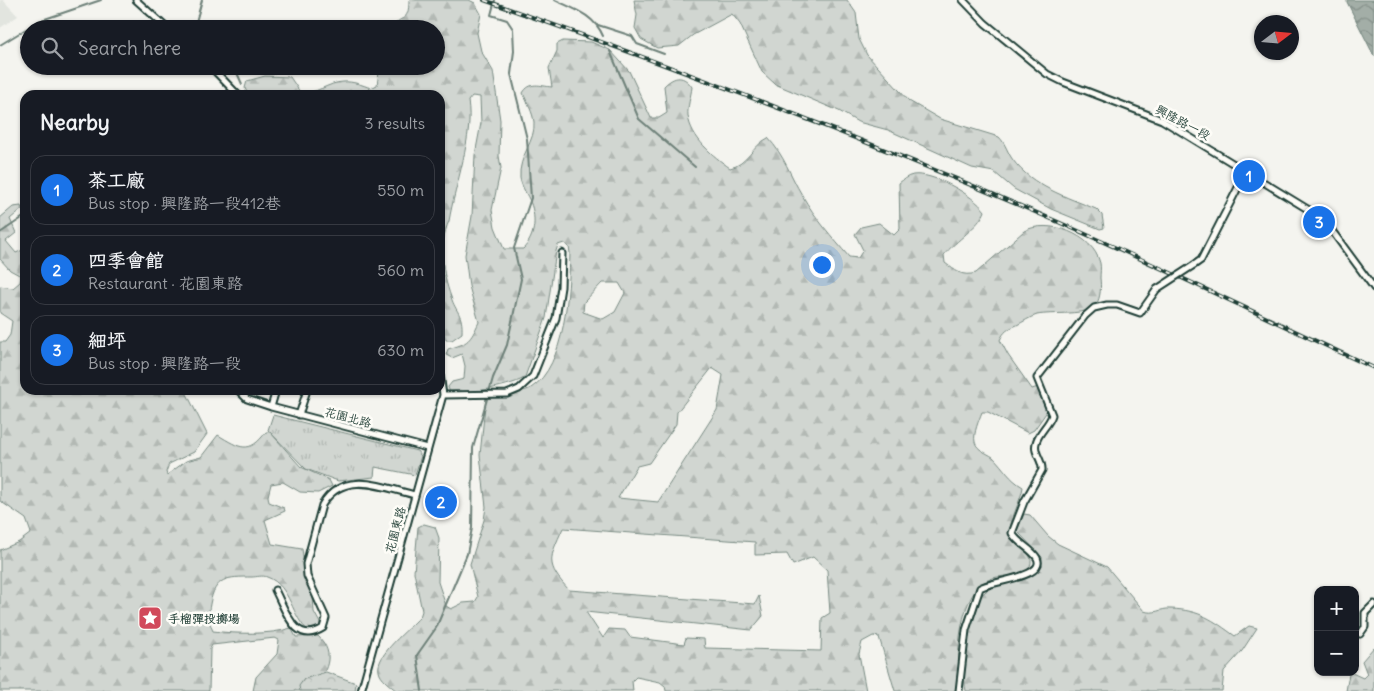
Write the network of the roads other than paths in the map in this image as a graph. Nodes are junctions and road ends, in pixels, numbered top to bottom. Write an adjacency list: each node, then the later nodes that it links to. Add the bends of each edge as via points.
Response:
1 (963, 0): 6 (street, 興隆路一段, via 985,23 1047,74 1162,120)
2 (138, 2): 3 (street)
3 (158, 20)
4 (219, 75): 5 (street)
5 (233, 90)
6 (1247, 170): 8 (street, 興隆路一段, via 1324,220); 21 (street, bridge, via 1201,260 1157,289 1140,313 1107,305 1089,312 1037,378 1052,415 1036,441 1035,450 1042,470 1012,533 1016,541 1037,557 1038,562 1028,574 983,585 977,592 966,630)
7 (562, 253): 12 (street, via 556,318 533,376 519,390 497,396)
8 (1374, 288)
9 (243, 395): 13 (street, 花園北路)
10 (275, 395): 13 (street)
11 (305, 395): 14 (street)
12 (443, 396): 15 (street, 花園東路)
13 (271, 407): 14 (street, 花園北路)
14 (299, 415): 15 (street, 花園北路)
15 (427, 448): 16 (street, 花園東路)
16 (415, 495): 17 (street, via 360,482 341,486 327,497 306,564 307,576 326,618 323,628 312,635 296,628); 20 (street, 花園東路)
17 (275, 590)
18 (1374, 604): 19 (street, via 1365,613 1365,627)
19 (1360, 634)
20 (360, 691)
21 (959, 691)

